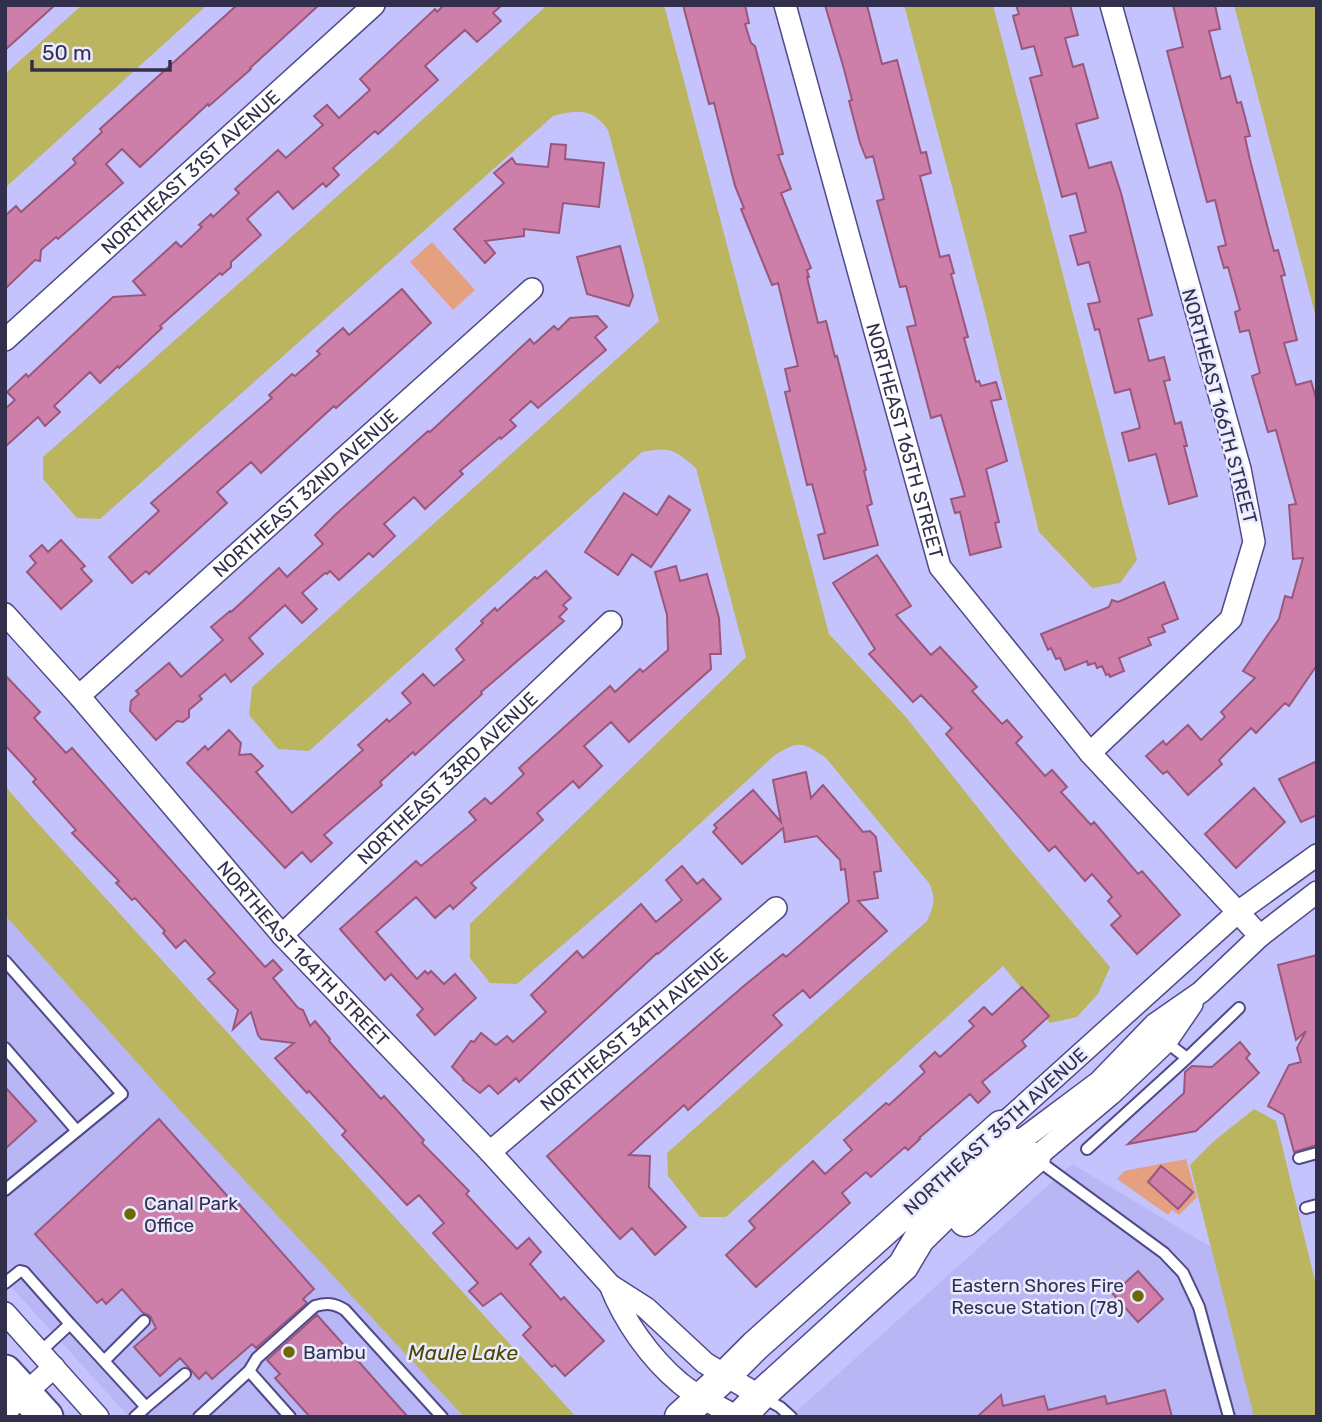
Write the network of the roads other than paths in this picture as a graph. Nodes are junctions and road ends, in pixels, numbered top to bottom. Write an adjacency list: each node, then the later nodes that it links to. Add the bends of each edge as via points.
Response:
1 (374, 5): 5 (street, NORTHEAST 31ST AVENUE)
2 (785, 5): 9 (street, NORTHEAST 165TH STREET, via 940,567)
3 (1111, 5): 9 (street, NORTHEAST 166TH STREET, via 1240,469 1254,542 1231,619)
4 (532, 289): 8 (street, NORTHEAST 32ND AVENUE)
5 (5, 340)
6 (5, 614): 8 (street, NORTHEAST 164TH STREET)
7 (611, 622): 14 (street, NORTHEAST 33RD AVENUE)
8 (79, 695): 14 (street, NORTHEAST 164TH STREET)
9 (1090, 753): 13 (street, NORTHEAST 165TH STREET)
10 (1317, 855): 13 (street, NORTHEAST 35TH AVENUE)
11 (1317, 892): 15 (street, NORTHEAST 35TH AVENUE)
12 (776, 908): 25 (street, NORTHEAST 34TH AVENUE)
13 (1238, 912): 15 (street, NORTHEAST 165TH STREET); 23 (street, NORTHEAST 35TH AVENUE)
14 (282, 935): 25 (street, NORTHEAST 164TH STREET)
15 (1260, 936): 17 (street, NORTHEAST 35TH AVENUE)
16 (5, 961): 22 (lane, via 122,1094)
17 (1199, 994): 19 (street, NORTHEAST 35TH AVENUE); 23 (street, NORTHEAST 35TH AVENUE, via 1155,1024 1119,1059 1095,1065)
18 (1239, 1008): 21 (lane)
19 (1167, 1042): 21 (lane); 23 (street, NORTHEAST 35TH AVENUE, via 1111,1094)
20 (5, 1048): 22 (lane)
21 (1186, 1058): 24 (lane)
22 (77, 1131): 28 (lane)
23 (1017, 1143): 38 (street, NORTHEAST 35TH AVENUE, via 755,1346); 42 (street, NORTHEAST 35TH AVENUE, via 930,1252 904,1266); 50 (lane, via 1164,1253 1183,1273 1199,1307)
24 (1087, 1149)
25 (490, 1152): 30 (street, NORTHEAST 164TH STREET)
26 (1317, 1153): 27 (lane)
27 (1299, 1158)
28 (5, 1190)
29 (5, 1283): 33 (lane, via 24,1272)
30 (610, 1285): 38 (street, NORTHEAST 164TH STREET, via 646,1308 705,1363); 40 (street, NORTHEAST 164TH STREET, via 620,1310 653,1355 681,1384)
31 (5, 1313): 34 (street)
32 (144, 1321): 35 (lane)
33 (70, 1324): 34 (lane); 35 (lane)
34 (42, 1354): 39 (street); 39 (street); 43 (street)
35 (104, 1361): 41 (lane)
36 (249, 1371): 45 (lane); 46 (lane); 47 (lane, via 257,1358 315,1306 336,1304)
37 (185, 1374): 41 (lane)
38 (726, 1376): 40 (street, NORTHEAST 35TH AVENUE); 42 (street, NORTHEAST 164TH STREET)
39 (17, 1393)
40 (703, 1397): 42 (street, NORTHEAST 164TH STREET); 48 (street, NORTHEAST 35TH AVENUE)
41 (146, 1407): 44 (lane)
42 (746, 1410): 49 (lane, via 780,1407)
43 (98, 1417)
44 (135, 1417)
45 (199, 1417)
46 (290, 1417)
47 (442, 1417)
48 (680, 1417)
49 (791, 1417)
50 (1229, 1417)

